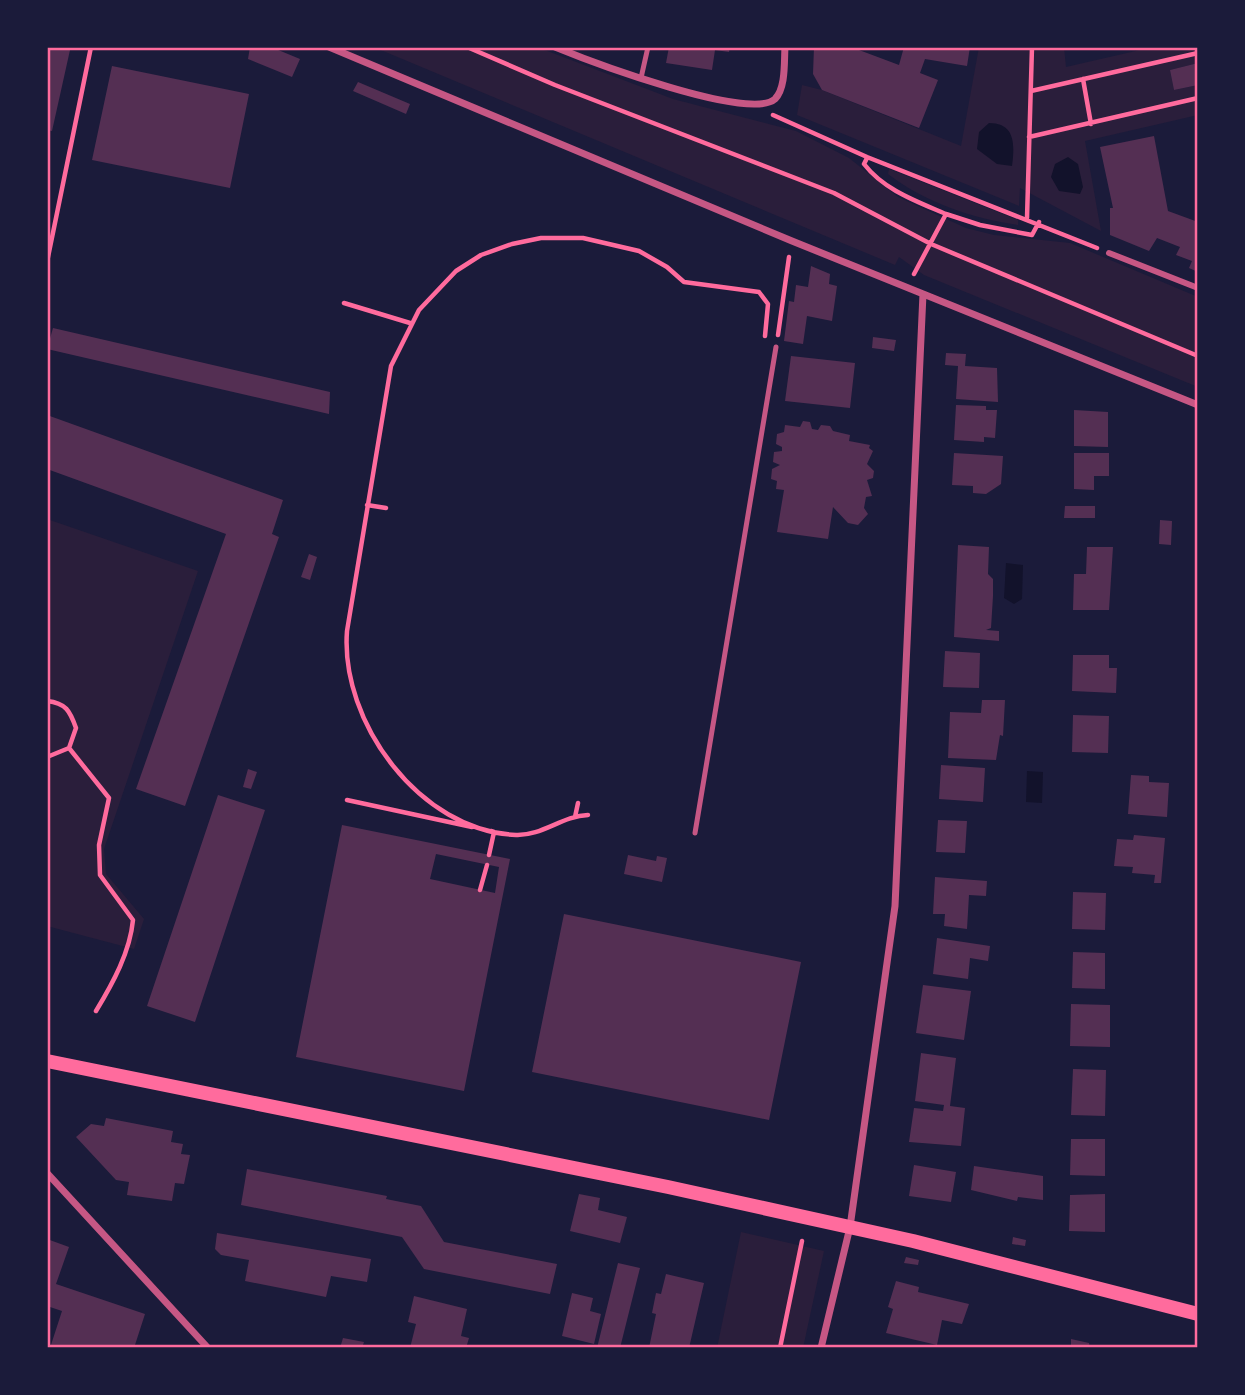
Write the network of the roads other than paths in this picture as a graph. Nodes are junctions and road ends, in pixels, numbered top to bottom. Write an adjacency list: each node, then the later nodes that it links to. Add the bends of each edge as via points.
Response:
1 (329, 47): 8 (street)
2 (555, 47): 5 (street)
3 (648, 47): 5 (lane)
4 (785, 47): 5 (street, via 781,90 766,104 747,106)
5 (641, 78)
6 (1109, 253): 7 (street)
7 (1198, 288)
8 (923, 294): 10 (street); 14 (street, via 895,906)
9 (776, 346): 11 (lane)
10 (1198, 405)
11 (695, 833)
12 (47, 1061): 14 (main road)
13 (47, 1173): 16 (street)
14 (850, 1227): 15 (main road); 17 (street)
15 (1198, 1314)
16 (208, 1348)
17 (821, 1348)

